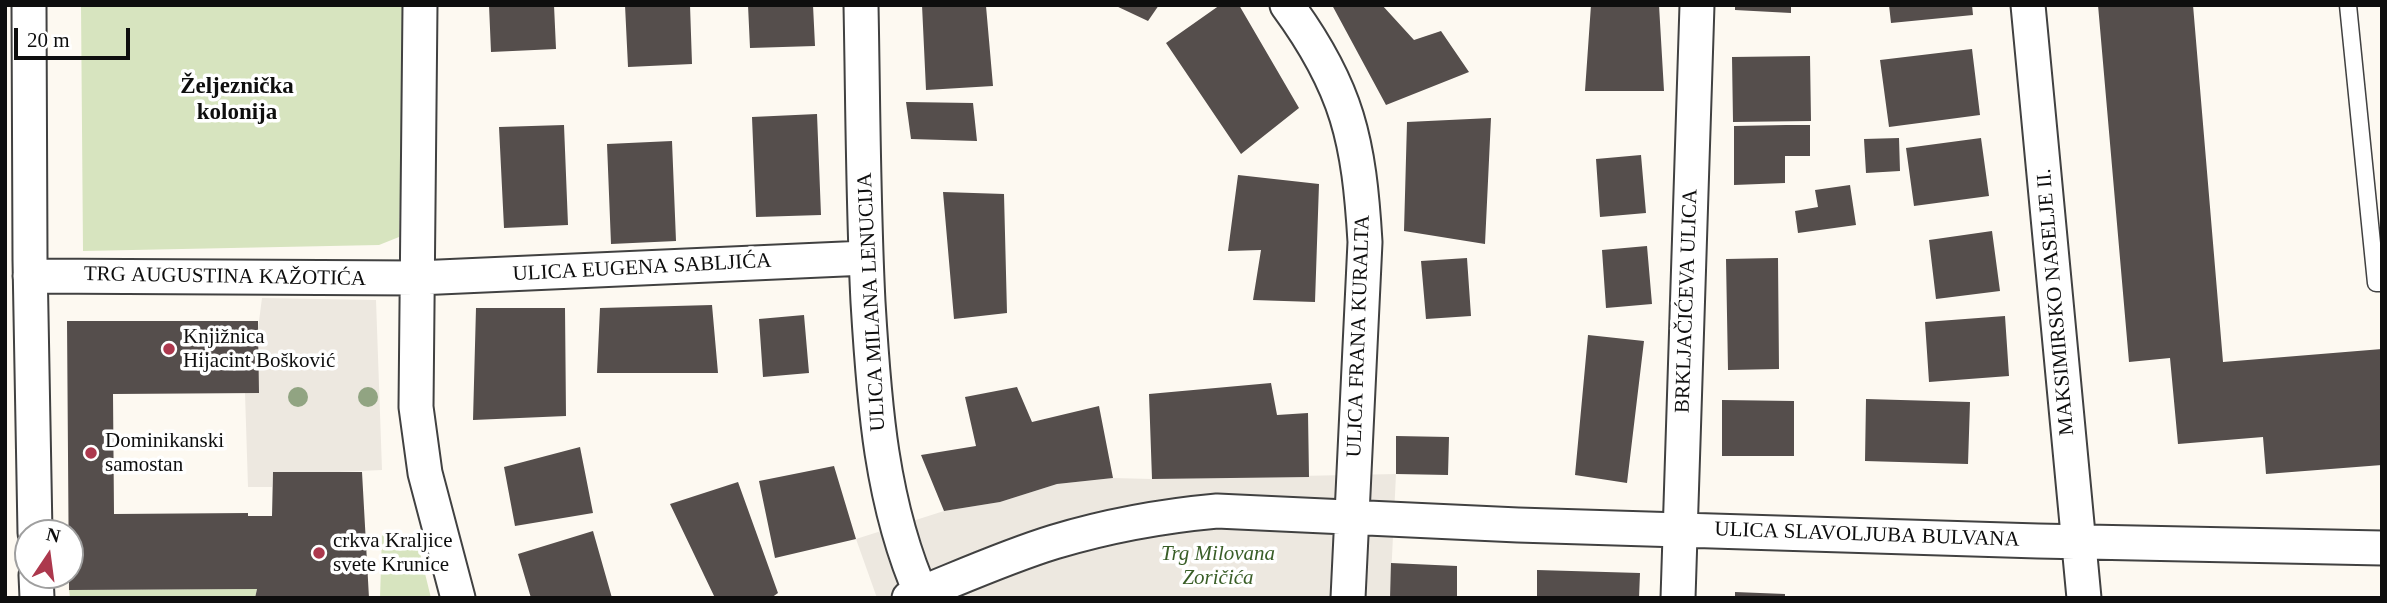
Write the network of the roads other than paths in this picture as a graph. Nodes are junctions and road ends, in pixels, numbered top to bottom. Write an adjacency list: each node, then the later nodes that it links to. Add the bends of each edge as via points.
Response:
1 (29, 5): 9 (street)
2 (420, 5): 10 (street)
3 (861, 5): 8 (street, ULICA MILANA LENUCIJA)
4 (1287, 5): 12 (street, ULICA FRANA KURALTA, via 1341,95 1362,186 1365,242)
5 (1697, 5): 14 (street, BRKLJAČIĆEVA ULICA)
6 (2028, 5): 15 (street, MAKSIMIRSKO NASELJE II.)
7 (2348, 5): 11 (lane, via 2376,283)
8 (866, 258): 10 (street, ULICA EUGENA SABLJIĆA); 17 (street, ULICA MILANA LENUCIJA, via 873,387 883,455)
9 (30, 276): 10 (street, TRG AUGUSTINA KAŽOTIĆA); 13 (street)
10 (417, 278): 18 (street, via 416,407 425,473)
11 (2382, 283)
12 (1353, 517): 14 (street, ULICA SLAVOLJUBA BULVANA); 17 (street, via 1217,512 1122,524 1053,542); 19 (street)
13 (35, 519)
14 (1679, 529): 15 (street, ULICA SLAVOLJUBA BULVANA); 20 (street, BRKLJAČIĆEVA ULICA)
15 (2078, 542): 16 (street, ULICA SLAVOLJUBA BULVANA); 21 (street, MAKSIMIRSKO NASELJE II.)
16 (2382, 548)
17 (918, 596)
18 (458, 598)
19 (1348, 598)
20 (1678, 598)
21 (2084, 598)

